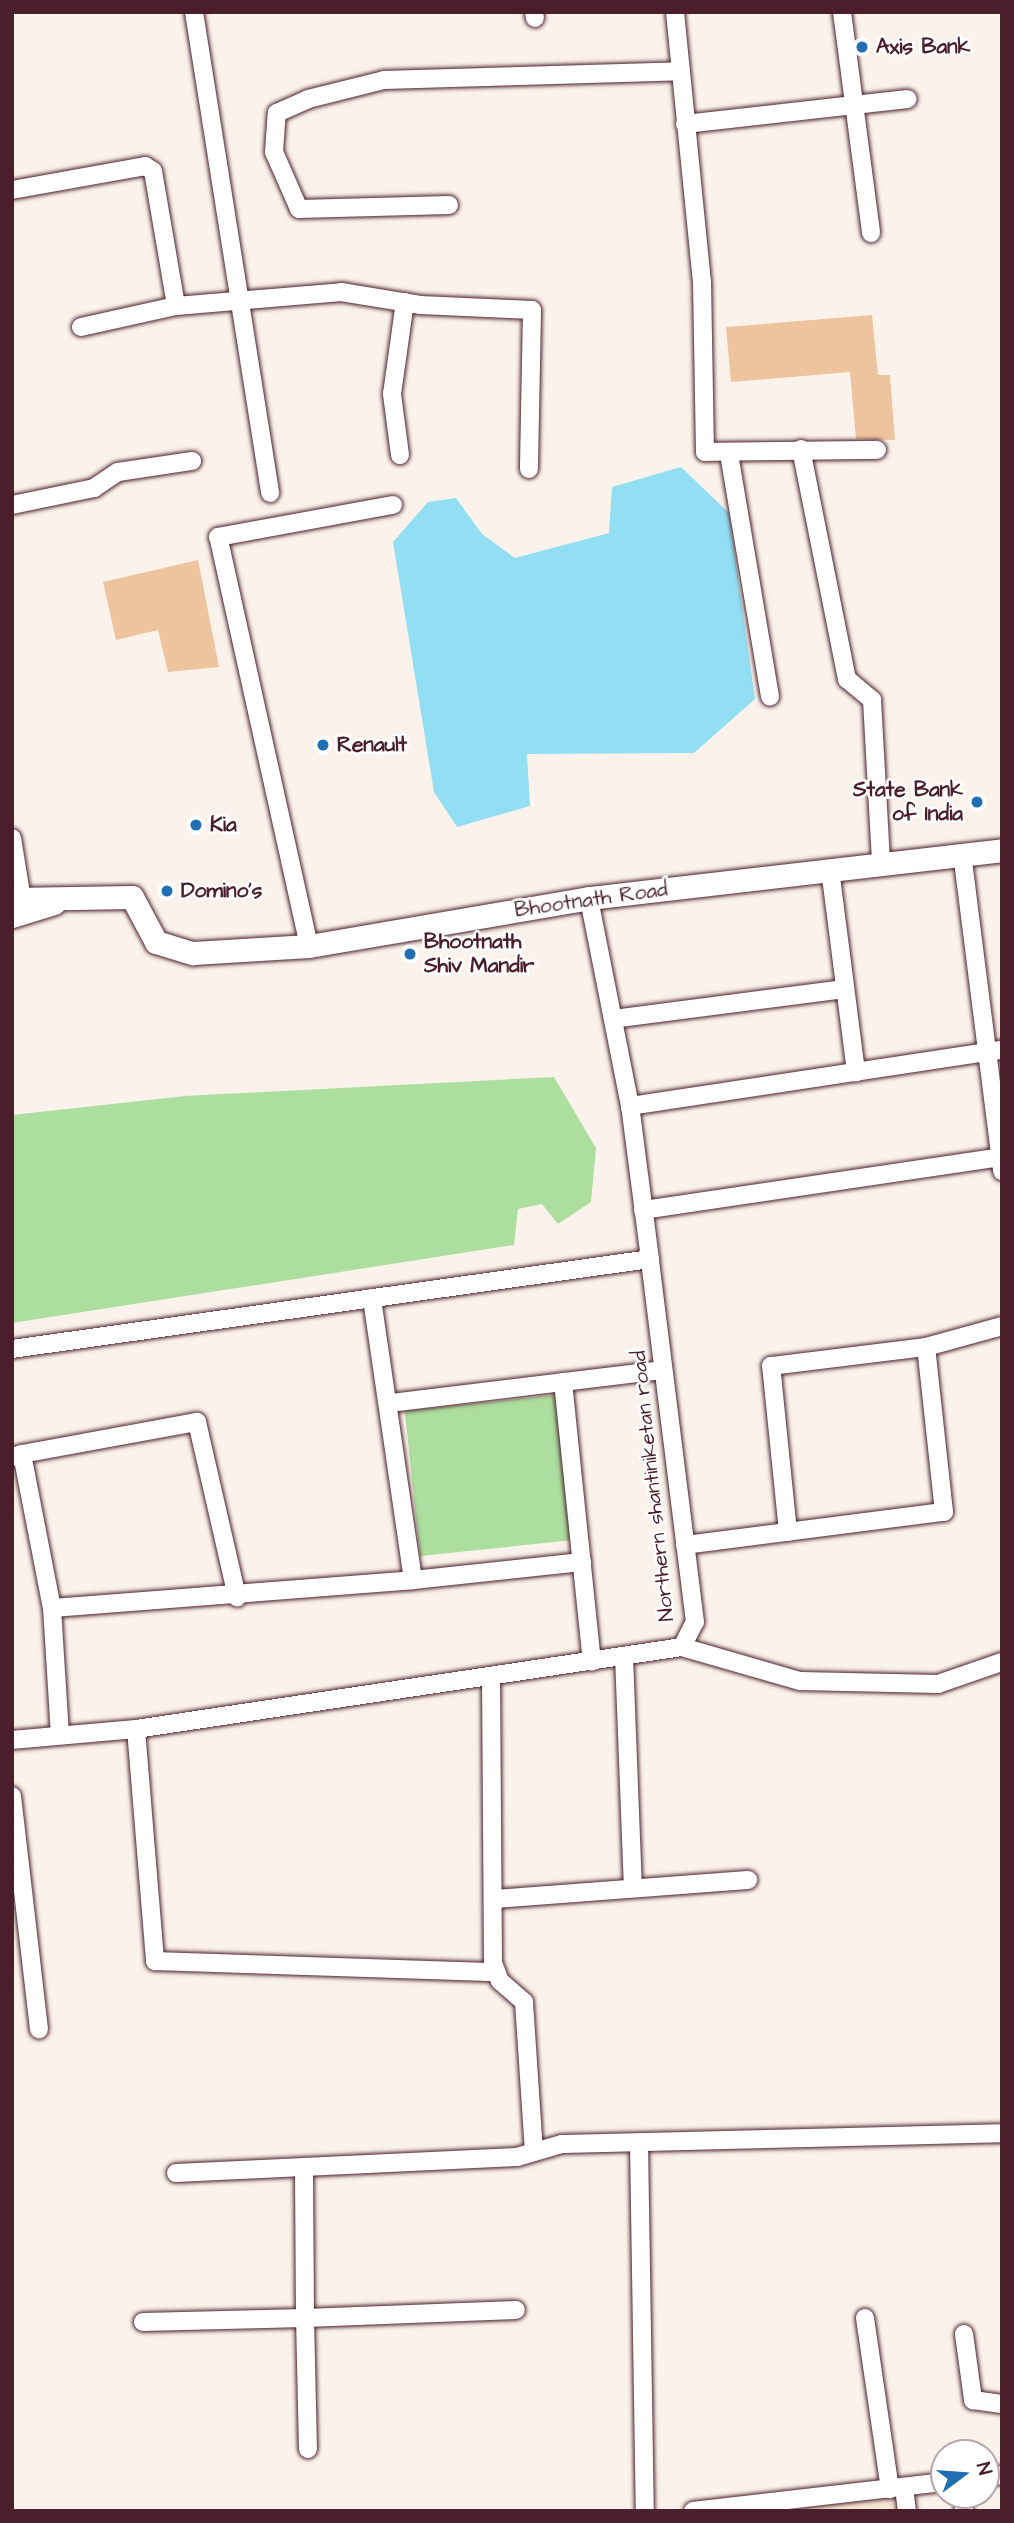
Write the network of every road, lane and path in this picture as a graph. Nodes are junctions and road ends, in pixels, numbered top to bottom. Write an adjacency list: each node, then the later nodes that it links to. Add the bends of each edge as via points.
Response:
1 (194, 12): 11 (street)
2 (675, 12): 4 (street)
3 (842, 12): 6 (street)
4 (681, 71): 7 (street); 9 (street, via 384,80 308,99 277,113 274,152 299,209)
5 (908, 99): 6 (street)
6 (856, 104): 7 (street); 10 (street)
7 (685, 124): 17 (street, via 702,281 705,452)
8 (12, 190): 13 (street, via 145,166 153,171)
9 (449, 205)
10 (871, 233)
11 (243, 301): 12 (street, via 341,292); 13 (street); 21 (street)
12 (405, 302): 18 (street, via 392,394); 20 (street, via 532,310)
13 (176, 306): 14 (street)
14 (81, 327)
15 (801, 449): 16 (street); 17 (street); 28 (street, via 848,685 872,700)
16 (877, 450)
17 (729, 454): 24 (street)
18 (400, 455)
19 (192, 461): 22 (street, via 118,472 94,488)
20 (529, 468)
21 (270, 494)
22 (12, 505)
23 (393, 505): 32 (street, via 218,537)
24 (770, 697)
25 (12, 838): 31 (street)
26 (1002, 850): 27 (street, Bhootnath Road)
27 (962, 853): 28 (street, Bhootnath Road); 35 (street)
28 (881, 862): 29 (street, Bhootnath Road)
29 (830, 869): 30 (street, Bhootnath Road); 33 (street)
30 (589, 898): 32 (street, Bhootnath Road); 34 (street, Northern shantiniketan road)
31 (18, 907): 32 (street, Bhootnath Road, via 85,897 132,897 156,942 169,950)
32 (309, 946)
33 (845, 989): 34 (street); 36 (street)
34 (613, 1019): 37 (street, Northern shantiniketan road)
35 (994, 1051): 36 (street); 38 (street)
36 (856, 1072): 37 (street)
37 (630, 1106): 39 (street, Northern shantiniketan road)
38 (1001, 1164): 39 (street)
39 (643, 1210): 40 (street, Northern shantiniketan road)
40 (650, 1259): 41 (street); 45 (street, Northern shantiniketan road)
41 (372, 1298): 44 (street); 47 (street)
42 (1002, 1326): 43 (street)
43 (926, 1347): 49 (street, via 771,1366); 49 (street, via 944,1512)
44 (12, 1349)
45 (663, 1370): 46 (street); 50 (street, Northern shantiniketan road)
46 (563, 1382): 47 (street); 51 (street)
47 (390, 1403): 52 (street)
48 (17, 1455): 53 (street, via 197,1422); 54 (street)
49 (788, 1532): 50 (street)
50 (685, 1545): 55 (street, Northern shantiniketan road, via 695,1622)
51 (582, 1562): 52 (street); 57 (street)
52 (414, 1580): 53 (street)
53 (237, 1597): 54 (street)
54 (52, 1608): 61 (street)
55 (682, 1647): 56 (street, Northern shantiniketan road); 58 (street, via 813,1681 938,1684)
56 (624, 1656): 57 (street, Northern shantiniketan road); 65 (street)
57 (592, 1661): 59 (street, Northern shantiniketan road)
58 (1002, 1662)
59 (491, 1676): 60 (street, Northern shantiniketan road); 66 (street)
60 (136, 1729): 61 (street, Northern shantiniketan road); 67 (street, via 155,1961)
61 (60, 1735): 62 (street, Northern shantiniketan road)
62 (12, 1740)
63 (12, 1796): 68 (street)
64 (748, 1880): 65 (street)
65 (633, 1888): 66 (street)
66 (494, 1899): 67 (street)
67 (495, 1972): 71 (street, via 524,2002)
68 (38, 2029)
69 (1002, 2133): 70 (street)
70 (639, 2143): 71 (street, via 562,2144); 83 (street)
71 (534, 2152): 72 (street)
72 (304, 2172): 73 (street); 75 (street)
73 (176, 2173)
74 (516, 2310): 75 (street)
75 (305, 2318): 77 (street); 80 (street)
76 (865, 2318): 82 (street)
77 (144, 2322)
78 (964, 2333): 79 (street, via 973,2400)
79 (1002, 2404)
80 (307, 2449)
81 (930, 2484): 82 (street)
82 (897, 2488): 84 (street); 85 (street)
83 (645, 2511)
84 (693, 2511)
85 (907, 2511)

